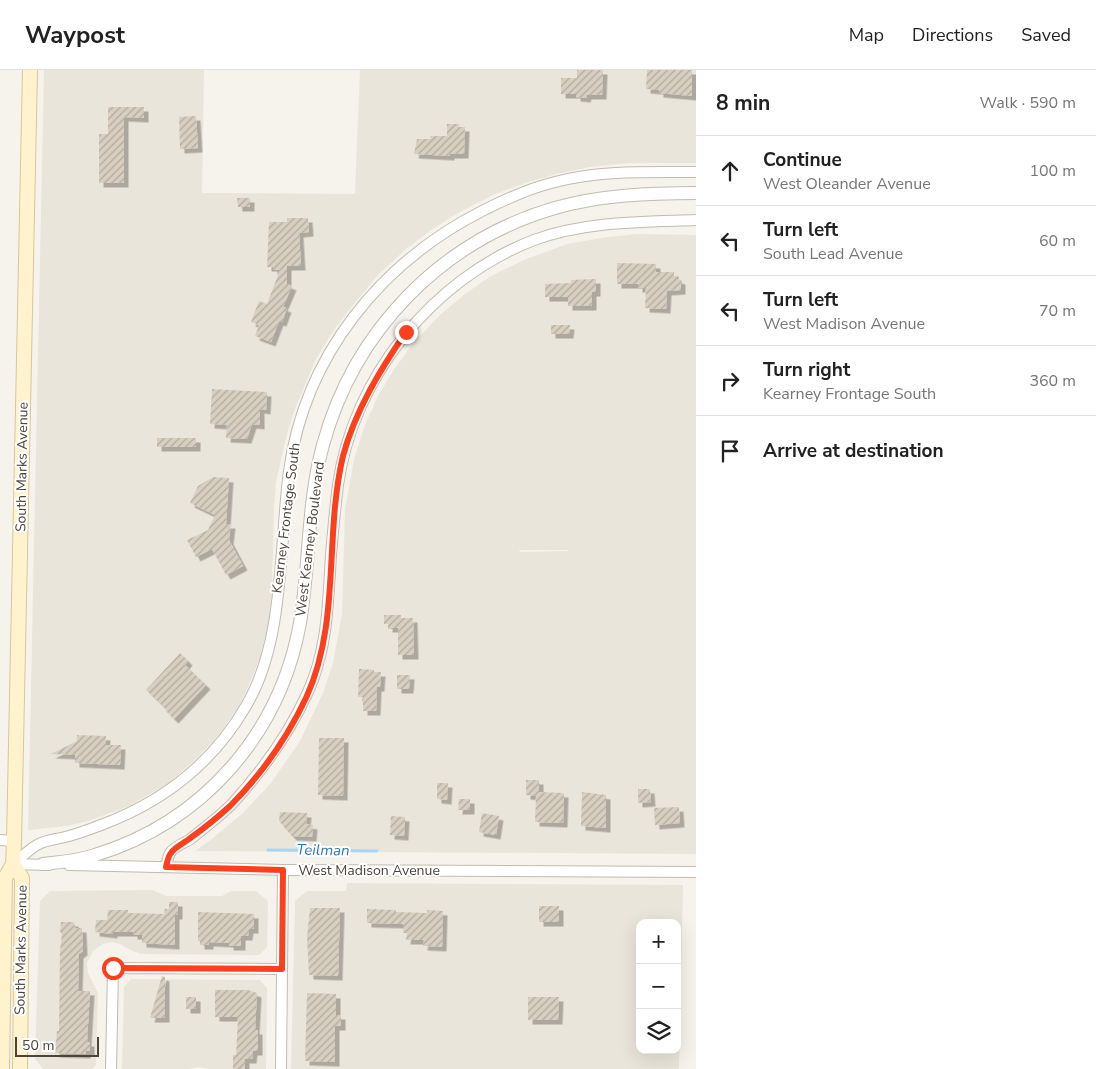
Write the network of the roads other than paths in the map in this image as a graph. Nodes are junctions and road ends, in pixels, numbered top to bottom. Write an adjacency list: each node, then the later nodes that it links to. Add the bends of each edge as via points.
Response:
1 (30, 70): 5 (main road, South Marks Avenue)
2 (696, 172): 6 (street, Kearney Frontage South, via 628,172 553,182 506,199 459,223 426,244 388,276 342,332 306,404 289,470 273,631 248,704 218,747 182,782 142,808 74,834 39,843)
3 (696, 194): 7 (street, West Kearney Boulevard, via 603,199 531,216 467,247 411,292 366,347 333,412 316,482 300,624 283,682 256,734 241,757 210,791 161,825 94,856)
4 (696, 220): 8 (street, via 616,223 579,228 535,240 503,254 469,276 448,291 406,332 374,382 343,456 331,552 328,620 314,680 296,718 271,757 230,806 170,853)
5 (7, 840): 6 (main road, South Marks Avenue)
6 (6, 864): 7 (street, West Madison Avenue); 11 (main road, South Marks Avenue); 14 (main road, South Marks Avenue, via 22,878)
7 (43, 864): 8 (street, West Madison Avenue)
8 (166, 867): 9 (street, West Madison Avenue)
9 (283, 870): 10 (street, West Madison Avenue); 12 (street)
10 (696, 872)
11 (2, 890): 13 (main road, South Marks Avenue)
12 (282, 969): 15 (street, via 113,968); 16 (street)
13 (2, 1069)
14 (20, 1069)
15 (111, 1069)
16 (280, 1069)

